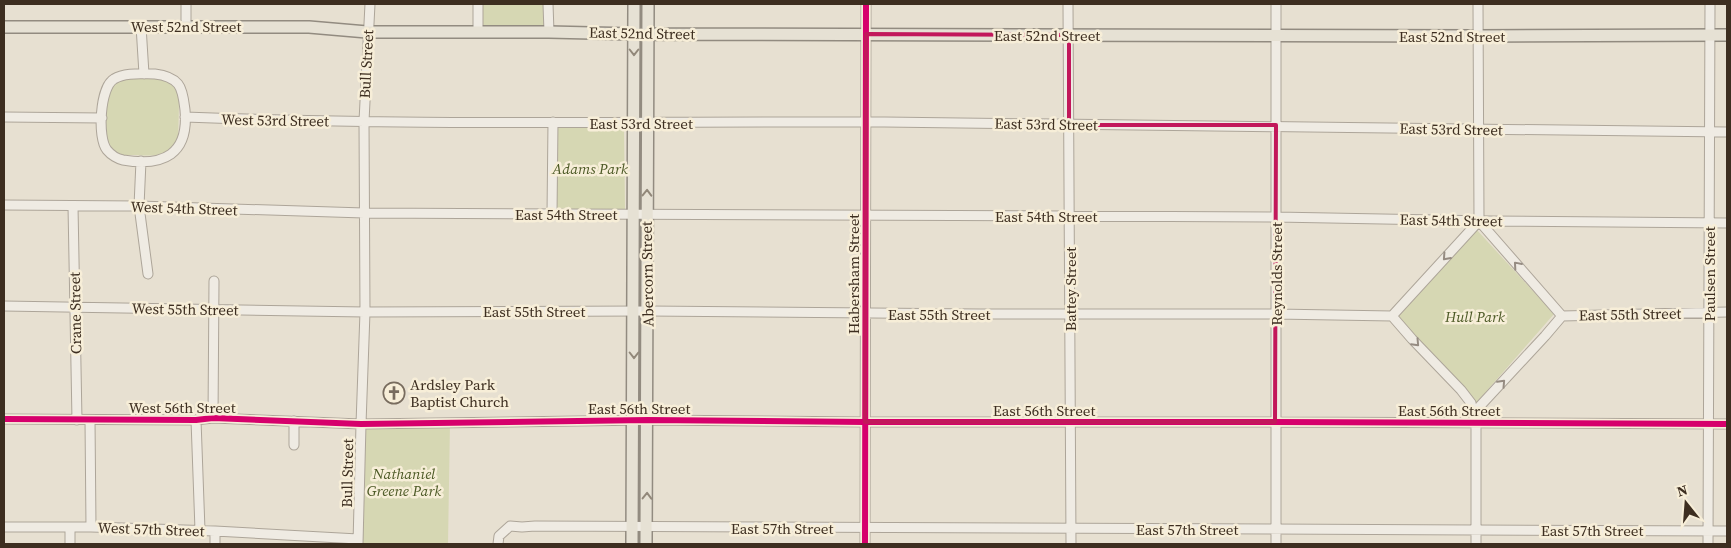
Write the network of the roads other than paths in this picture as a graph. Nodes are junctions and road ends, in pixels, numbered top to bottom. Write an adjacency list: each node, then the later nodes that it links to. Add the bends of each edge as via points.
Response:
1 (186, 4): 13 (street)
2 (370, 4): 15 (street, Bull Street)
3 (478, 4): 16 (street)
4 (548, 4): 17 (street)
5 (634, 4): 19 (main road, Abercorn Street)
6 (648, 4): 18 (main road, Abercorn Street)
7 (866, 4): 20 (street, Habersham Street)
8 (1068, 4): 21 (street, Battey Street)
9 (1276, 4): 22 (street, Reynolds Street)
10 (1478, 4): 25 (street)
11 (1710, 4): 23 (street, Paulsen Street)
12 (141, 26): 13 (main road, West 52nd Street); 14 (main road, West 52nd Street); 26 (street)
13 (186, 26): 15 (main road, West 52nd Street, via 309,27)
14 (4, 27)
15 (367, 32): 16 (main road, East 52nd Street); 30 (street, Bull Street)
16 (478, 32): 17 (main road, East 52nd Street)
17 (549, 32): 19 (main road, East 52nd Street)
18 (648, 33): 19 (main road, East 52nd Street); 20 (main road, East 52nd Street); 34 (main road, Abercorn Street)
19 (634, 34): 33 (main road, Abercorn Street, one-way to 33)
20 (866, 34): 21 (main road, East 52nd Street); 32 (street, Habersham Street)
21 (1068, 35): 22 (main road, East 52nd Street); 35 (street, Battey Street)
22 (1276, 35): 25 (main road, East 52nd Street); 36 (street, Reynolds Street)
23 (1710, 35): 24 (main road, East 52nd Street); 25 (main road, East 52nd Street); 38 (street, Paulsen Street)
24 (1727, 35)
25 (1478, 36): 37 (street)
26 (144, 74): 28 (street, via 166,75 178,83); 29 (street, via 122,75 108,84)
27 (4, 117): 29 (street)
28 (185, 117): 30 (street, West 53rd Street); 40 (street, via 182,143 175,152 159,160)
29 (102, 118): 40 (street, via 106,149 122,160)
30 (364, 121): 31 (street, East 53rd Street); 44 (street, Bull Street)
31 (553, 122): 33 (street, East 53rd Street); 45 (street)
32 (866, 122): 34 (street, East 53rd Street); 35 (street, East 53rd Street); 48 (street, Habersham Street)
33 (635, 124): 34 (street, East 53rd Street); 46 (main road, Abercorn Street)
34 (649, 124): 47 (main road, Abercorn Street, one-way to 34)
35 (1069, 125): 36 (street, East 53rd Street); 49 (street, Battey Street)
36 (1276, 125): 37 (street, East 53rd Street); 50 (street, Reynolds Street)
37 (1478, 129): 38 (street, East 53rd Street); 51 (street)
38 (1710, 132): 39 (street, East 53rd Street); 53 (street, Paulsen Street)
39 (1727, 132)
40 (141, 161): 43 (street)
41 (4, 205): 42 (street, West 54th Street)
42 (73, 206): 43 (street, West 54th Street); 57 (street, Crane Street)
43 (139, 206): 44 (street, West 54th Street); 54 (street)
44 (364, 213): 45 (street, East 54th Street); 61 (street, Bull Street)
45 (552, 214): 46 (street, East 54th Street)
46 (633, 214): 47 (street, East 54th Street); 59 (main road, Abercorn Street)
47 (647, 214): 48 (street, East 54th Street); 60 (main road, Abercorn Street)
48 (866, 214): 49 (street, East 54th Street); 64 (street, Habersham Street)
49 (1069, 217): 50 (street, East 54th Street); 65 (street, Battey Street)
50 (1276, 217): 51 (street, East 54th Street); 66 (street, Reynolds Street)
51 (1479, 221): 53 (street, East 54th Street); 67 (street, one-way to 67); 68 (street, one-way to 51)
52 (1727, 223): 53 (street, East 54th Street)
53 (1710, 224): 63 (street, Paulsen Street)
54 (148, 274)
55 (214, 281): 58 (street)
56 (4, 306): 57 (street, West 55th Street)
57 (74, 306): 58 (street, West 55th Street); 71 (street, Crane Street)
58 (215, 310): 61 (street, West 55th Street); 69 (street)
59 (634, 311): 60 (street, East 55th Street); 61 (street, East 55th Street); 74 (main road, Abercorn Street, one-way to 74)
60 (648, 311): 64 (street, East 55th Street); 75 (main road, Abercorn Street)
61 (365, 312): 81 (street, Bull Street)
62 (1727, 312): 63 (street, East 55th Street)
63 (1710, 313): 68 (street, East 55th Street); 82 (street, Paulsen Street)
64 (865, 314): 65 (street, East 55th Street); 77 (street, Habersham Street)
65 (1070, 314): 66 (street, East 55th Street); 78 (street, Battey Street)
66 (1276, 314): 67 (street, East 55th Street); 79 (street, Reynolds Street)
67 (1392, 316): 80 (street, one-way to 80, via 1471,403)
68 (1562, 316): 80 (street, one-way to 68, via 1480,406)
69 (213, 418): 73 (street, West 56th Street); 76 (street, West 56th Street)
70 (4, 419): 71 (street, West 56th Street)
71 (77, 420): 72 (street, West 56th Street)
72 (90, 420): 73 (street, West 56th Street); 85 (street)
73 (196, 420): 93 (street)
74 (633, 420): 75 (street, East 56th Street); 81 (street, East 56th Street); 88 (main road, Abercorn Street)
75 (648, 420): 77 (street, East 56th Street); 89 (main road, Abercorn Street, one-way to 75)
76 (293, 421): 81 (street, West 56th Street); 84 (street)
77 (865, 422): 78 (street, East 56th Street); 90 (street, Habersham Street)
78 (1070, 422): 79 (street, East 56th Street); 91 (street, Battey Street)
79 (1275, 422): 80 (street, East 56th Street); 92 (street, Reynolds Street)
80 (1476, 422): 82 (street, East 56th Street); 94 (street)
81 (360, 424): 98 (street, Bull Street)
82 (1708, 424): 83 (street, East 56th Street); 96 (street, Paulsen Street)
83 (1727, 424)
84 (294, 445)
85 (91, 527): 87 (street, West 57th Street); 93 (street, West 57th Street)
86 (4, 528): 87 (street, West 57th Street)
87 (70, 528): 99 (street)
88 (632, 528): 89 (street, East 57th Street); 101 (street, East 57th Street, via 510,526 499,536); 102 (main road, Abercorn Street)
89 (646, 528): 90 (street, East 57th Street); 103 (main road, Abercorn Street)
90 (865, 528): 91 (street, East 57th Street); 104 (street, Habersham Street)
91 (1070, 529): 92 (street, East 57th Street); 105 (street, Battey Street)
92 (1276, 529): 94 (street, East 57th Street); 106 (street, Reynolds Street)
93 (200, 530): 95 (street, West 57th Street)
94 (1476, 530): 96 (street, East 57th Street); 107 (street)
95 (215, 531): 98 (street, West 57th Street); 100 (street)
96 (1708, 531): 97 (street, East 57th Street); 108 (street, Paulsen Street)
97 (1727, 531)
98 (358, 542)
99 (70, 544)
100 (215, 544)
101 (498, 544)
102 (632, 544)
103 (646, 544)
104 (865, 544)
105 (1070, 544)
106 (1276, 544)
107 (1476, 544)
108 (1708, 544)

